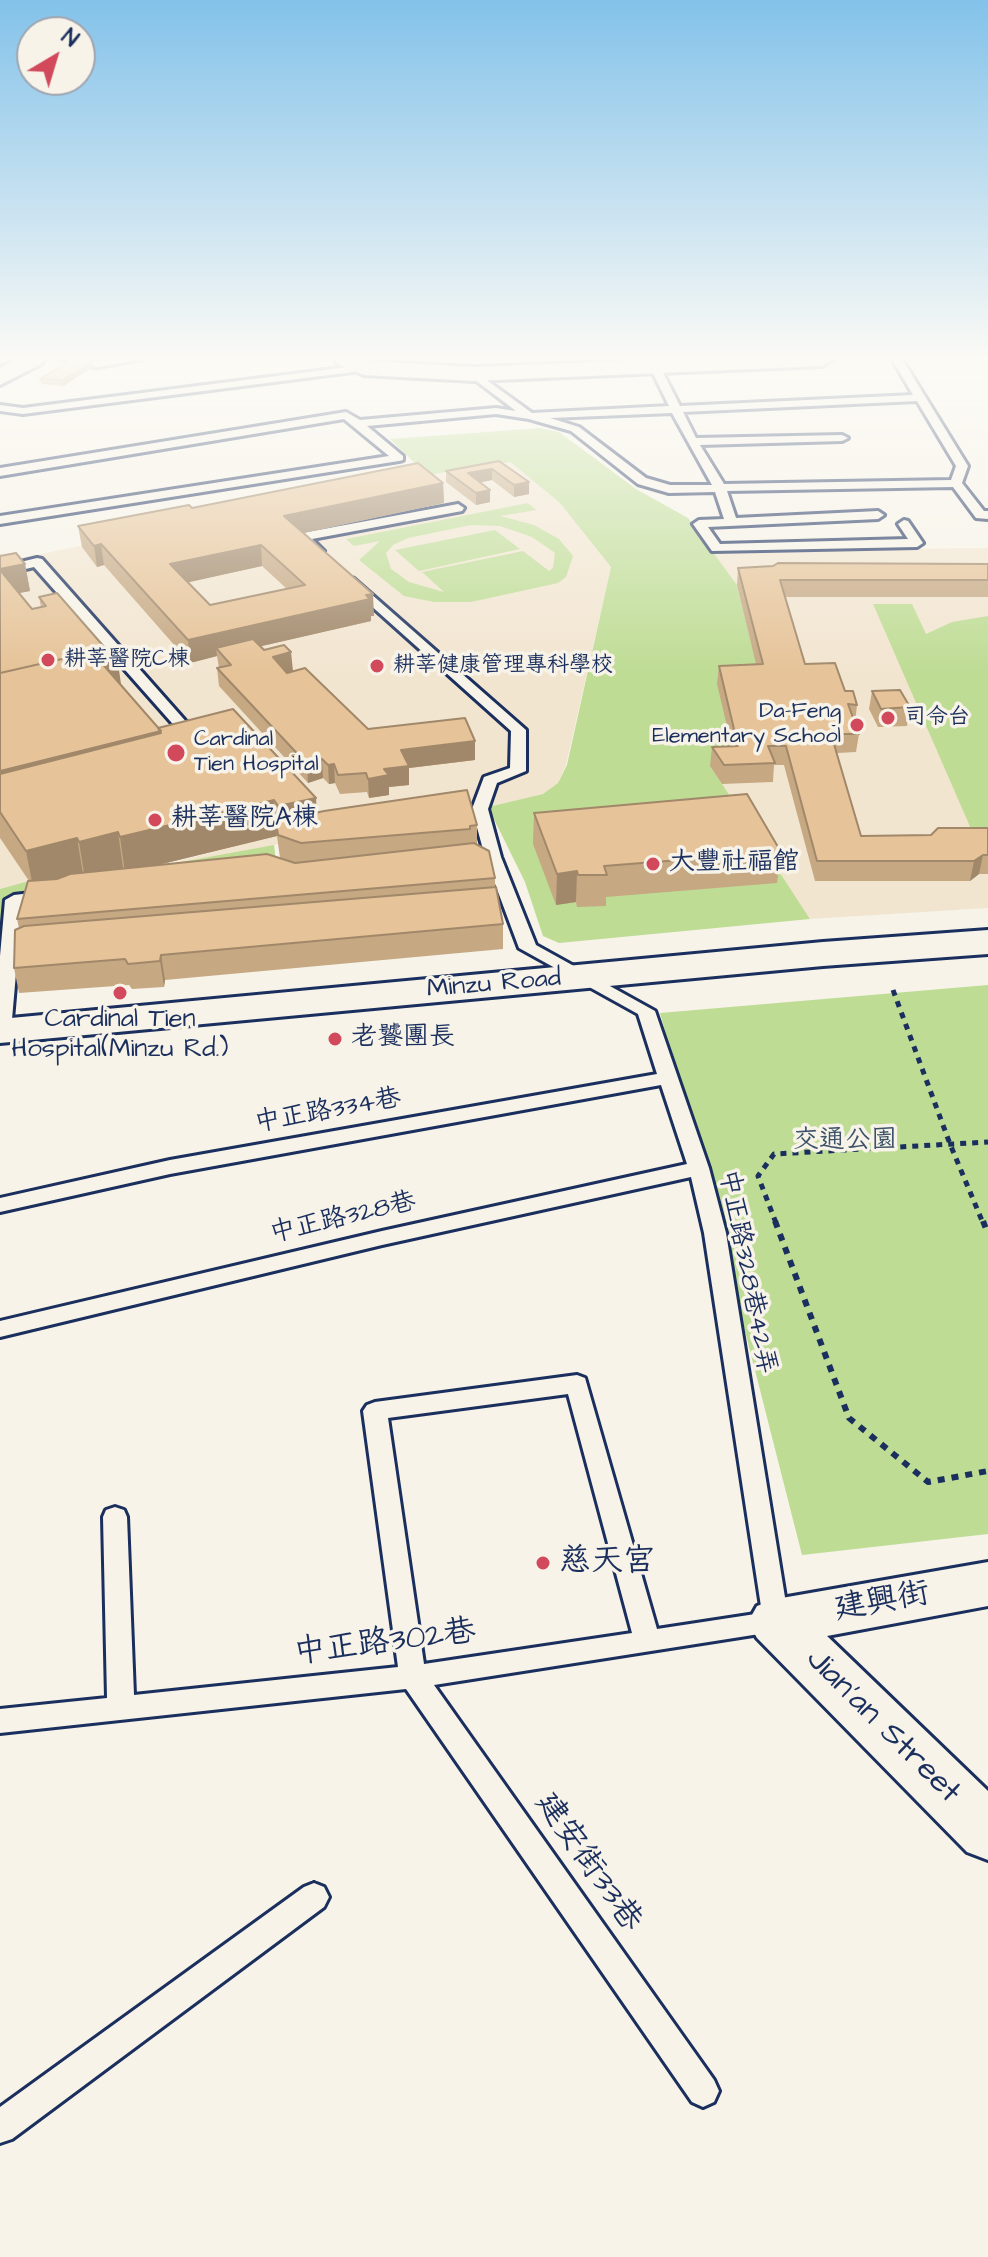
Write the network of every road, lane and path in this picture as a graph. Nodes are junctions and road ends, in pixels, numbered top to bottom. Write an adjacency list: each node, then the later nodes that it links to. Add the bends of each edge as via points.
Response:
1 (47, 464): 6 (lane)
2 (358, 464): 12 (lane)
3 (621, 464): 8 (lane, via 642,481 669,489)
4 (706, 464): 8 (lane)
5 (961, 464): 7 (lane)
6 (0, 472)
7 (956, 483): 8 (lane); 11 (lane, via 980,515)
8 (720, 487): 13 (lane)
9 (458, 508): 15 (lane, via 302,537)
10 (878, 515): 13 (lane)
11 (988, 515)
12 (0, 520)
13 (731, 521): 14 (lane, via 699,524 716,548 917,543)
14 (904, 524)
15 (325, 558)
16 (0, 571): 18 (lane, via 37,562)
17 (348, 578): 21 (lane, 中正路328巷42弄, via 519,730 518,771 490,780 480,809 486,858 528,948)
18 (184, 728)
19 (61, 895): 23 (lane, via 14,900)
20 (988, 942): 21 (street, Minzu Road)
21 (582, 977): 23 (street, Minzu Road); 24 (lane, 中正路328巷42弄, via 646,1011)
22 (893, 990): 26 (path)
23 (1, 1031)
24 (667, 1078): 27 (lane, 中正路328巷42弄); 28 (lane, 中正路334巷, via 170,1167)
25 (988, 1142): 26 (path)
26 (950, 1144): 29 (path); 31 (path, via 774,1154 758,1176 849,1418 928,1482)
27 (699, 1168): 30 (lane, 中正路328巷); 34 (lane, 中正路328巷42弄, via 715,1233)
28 (0, 1205)
29 (988, 1234)
30 (0, 1329)
31 (988, 1471)
32 (115, 1517): 37 (lane)
33 (988, 1584): 34 (street, 建興街)
34 (776, 1622): 35 (lane, 中正路302巷); 39 (street, Jian'an Street)
35 (648, 1642): 36 (lane, 中正路302巷); 36 (lane, via 577,1384 375,1411)
36 (413, 1677): 37 (lane, 中正路302巷); 41 (lane, 建安街33巷)
37 (121, 1708): 38 (lane, 中正路302巷)
38 (0, 1721)
39 (988, 1832)
40 (314, 1897): 42 (lane)
41 (703, 2091)
42 (0, 2127)

